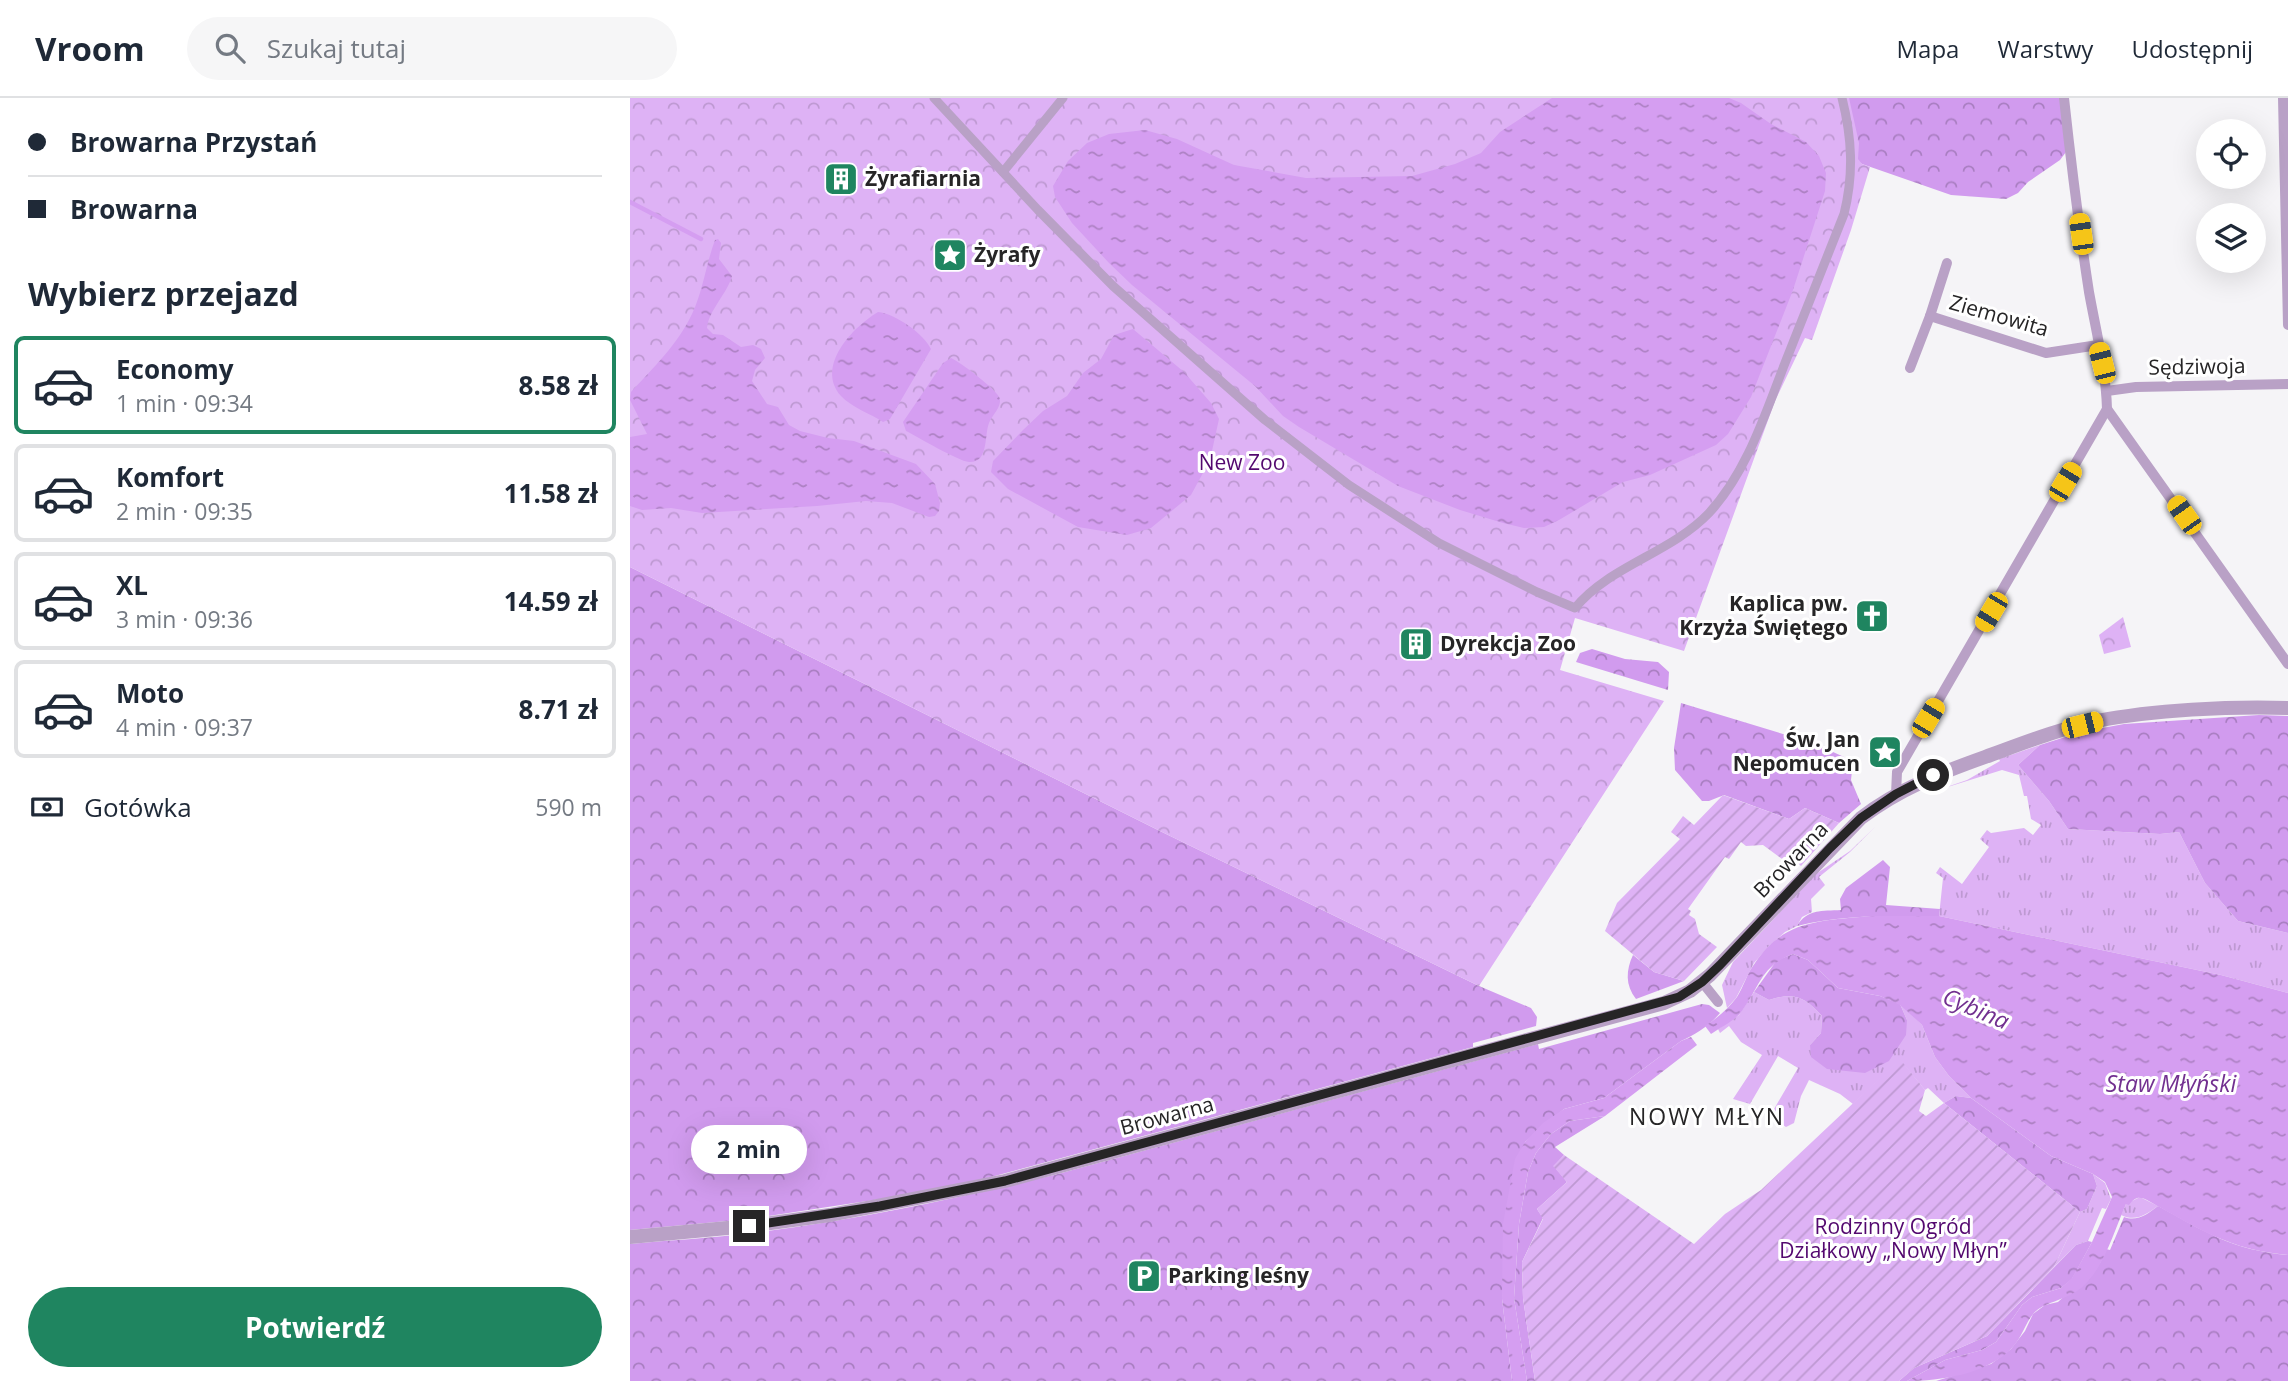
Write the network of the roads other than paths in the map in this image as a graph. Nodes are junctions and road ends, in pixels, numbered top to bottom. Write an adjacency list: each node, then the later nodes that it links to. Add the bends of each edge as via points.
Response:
1 (934, 98): 6 (street)
2 (1063, 98): 6 (street)
3 (1842, 98): 6 (street, via 1850,134 1844,214 1744,462 1721,499 1697,525 1597,588 1575,608 1438,543 1349,485 1265,420 1113,286)
4 (2064, 98): 10 (street)
5 (2283, 98): 9 (street)
6 (1003, 172)
7 (1947, 263): 8 (street, Ziemowita)
8 (1930, 316): 10 (street, Ziemowita, via 2046,353); 11 (street, Ziemowita)
9 (2288, 326)
10 (2098, 345): 13 (street)
11 (1910, 368)
12 (2288, 384): 13 (street, Sędziwoja)
13 (2107, 391): 14 (street)
14 (2107, 409): 15 (street); 17 (street, via 1897,772)
15 (2288, 664)
16 (2288, 708): 17 (street, Browarna, via 2176,712 2095,722 1933,775)
17 (1896, 794): 18 (street, Browarna, via 1845,833)
18 (1702, 982): 19 (street); 20 (street, Browarna, via 1664,1003 1005,1181 830,1215)
19 (1717, 1002)
20 (630, 1237)

